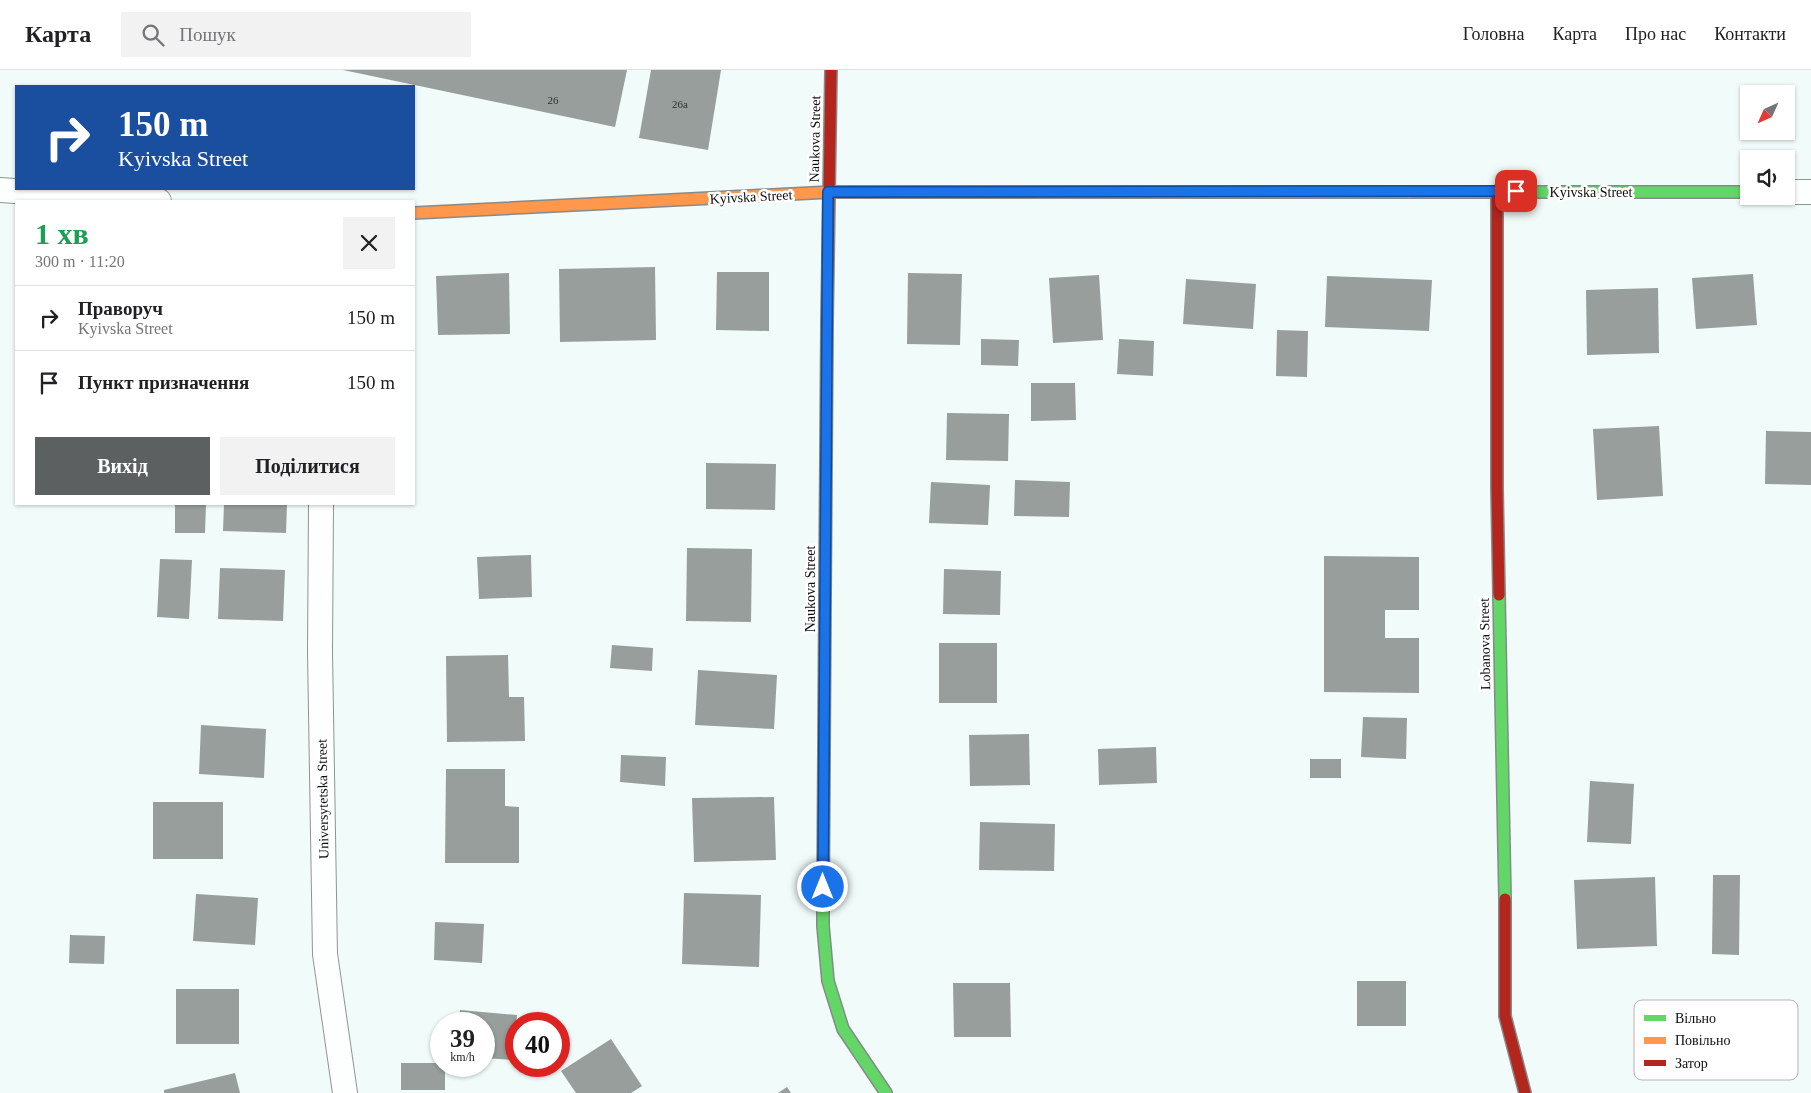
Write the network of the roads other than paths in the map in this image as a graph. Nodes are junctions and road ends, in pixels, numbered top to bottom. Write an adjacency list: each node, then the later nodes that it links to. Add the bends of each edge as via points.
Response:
1 (831, 70): 4 (street, Naukova Street)
2 (0, 190): 8 (street)
3 (1497, 191): 4 (street, Kyivska Street); 5 (street, Kyivska Street); 13 (street, Lobanova Street, via 1497,488 1505,1016)
4 (828, 192): 9 (street, Kyivska Street); 12 (street, Naukova Street, via 823,926 828,982 843,1029)
5 (1740, 192)
6 (1795, 192): 7 (street)
7 (1811, 192)
8 (145, 200)
9 (415, 213)
10 (321, 505): 11 (street, Universytetska Street, via 325,954)
11 (345, 1093)
12 (886, 1093)
13 (1526, 1093)

